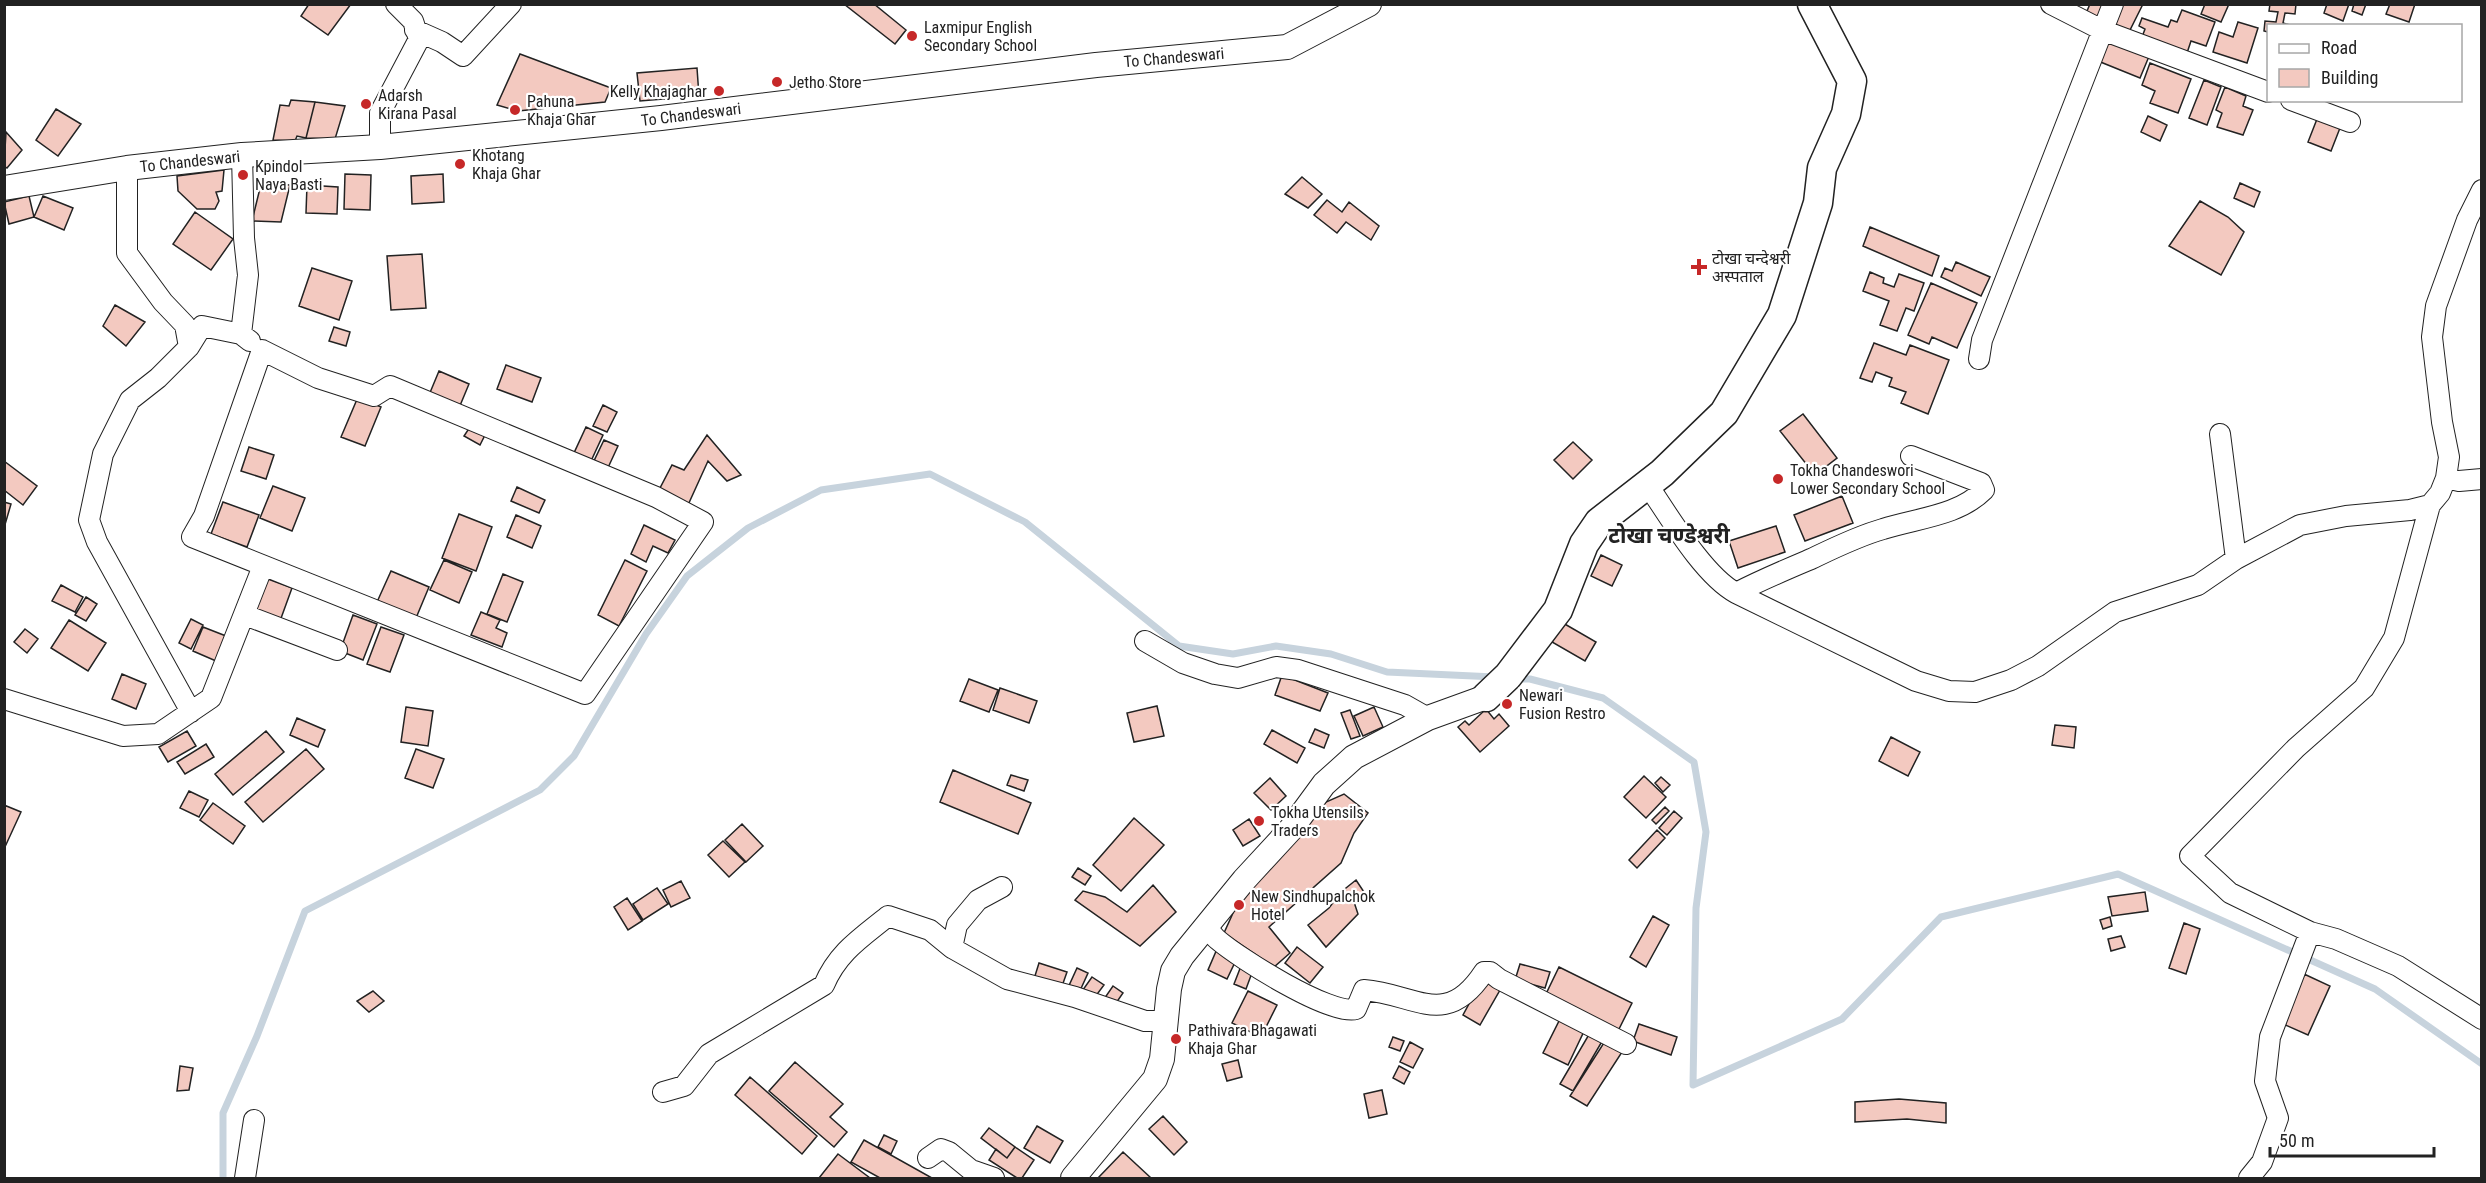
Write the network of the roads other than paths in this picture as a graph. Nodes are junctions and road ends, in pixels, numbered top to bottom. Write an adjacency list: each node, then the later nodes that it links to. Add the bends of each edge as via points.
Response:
1 (396, 4): 7 (street, via 413,21)
2 (511, 4): 7 (street, via 463,56)
3 (1369, 4): 12 (street, To Chandeswari, via 1287,47 1096,65 661,118)
4 (1812, 4): 25 (main road, via 1852,81 1846,114 1822,168 1818,203 1782,315 1724,413)
5 (2051, 4): 8 (street)
6 (2113, 4): 8 (street)
7 (416, 30): 12 (street, via 419,39 380,113)
8 (2103, 30): 9 (street); 20 (street, via 1982,340)
9 (2267, 92)
10 (2296, 102): 11 (street)
11 (2350, 122)
12 (380, 147): 13 (street, To Chandeswari)
13 (242, 155): 14 (street, To Chandeswari); 17 (street, via 248,275)
14 (127, 168): 15 (street, To Chandeswari); 18 (street, via 127,253 185,325)
15 (4, 188)
16 (2481, 189): 23 (street, via 2445,276 2434,316 2432,337 2449,457)
17 (241, 334): 18 (street, via 202,326); 19 (street)
18 (189, 347): 35 (street, via 130,399 103,454 89,520 97,542)
19 (262, 350): 28 (street, via 204,516 192,537); 28 (street, via 318,378 374,396 390,386 656,497 703,522 585,694)
20 (1979, 359)
21 (2220, 434): 27 (street)
22 (1911, 456): 29 (street, via 1982,483 1984,490 1974,500 1953,509 1883,528 1771,574)
23 (2446, 478): 24 (street); 26 (street)
24 (2481, 479)
25 (1647, 484): 29 (street, via 1683,537 1724,586); 33 (main road, via 1599,522 1584,544 1558,610 1508,676)
26 (2430, 505): 27 (street, via 2300,525); 39 (street, via 2394,638 2364,688 2296,748 2190,856 2230,894)
27 (2236, 560): 29 (street, via 2198,585 2115,612 2038,666 1975,692 1949,691 1916,681)
28 (263, 566): 30 (street)
29 (1736, 593)
30 (245, 615): 32 (street); 35 (street, via 211,698)
31 (1145, 641): 36 (street, via 1183,663 1215,674 1238,678 1276,667 1298,670 1405,705)
32 (337, 650)
33 (1486, 697): 36 (street)
34 (4, 699): 35 (street, via 123,736 158,734)
35 (191, 712)
36 (1428, 718): 38 (street, via 1354,757 1337,771)
37 (1002, 886): 40 (street, via 978,900 957,925)
38 (1206, 926): 42 (street, via 1173,971); 43 (street, via 1218,940 1299,993 1345,1010 1356,1009 1364,990 1419,1004 1453,1003 1468,994 1484,972 1490,972)
39 (2310, 932): 41 (street, via 2398,966); 50 (street, via 2270,1037 2265,1082 2278,1118 2262,1162)
40 (952, 948): 42 (street, via 1007,979 1145,1021); 44 (street, via 930,930 888,916 832,966 824,985 709,1054 684,1086)
41 (2481, 1018)
42 (1165, 1022): 49 (street, via 1162,1059 1155,1079)
43 (1626, 1044)
44 (663, 1092)
45 (254, 1120): 47 (street)
46 (928, 1158): 48 (street, via 940,1149 971,1170)
47 (245, 1179)
48 (994, 1179)
49 (1073, 1179)
50 (2248, 1179)

